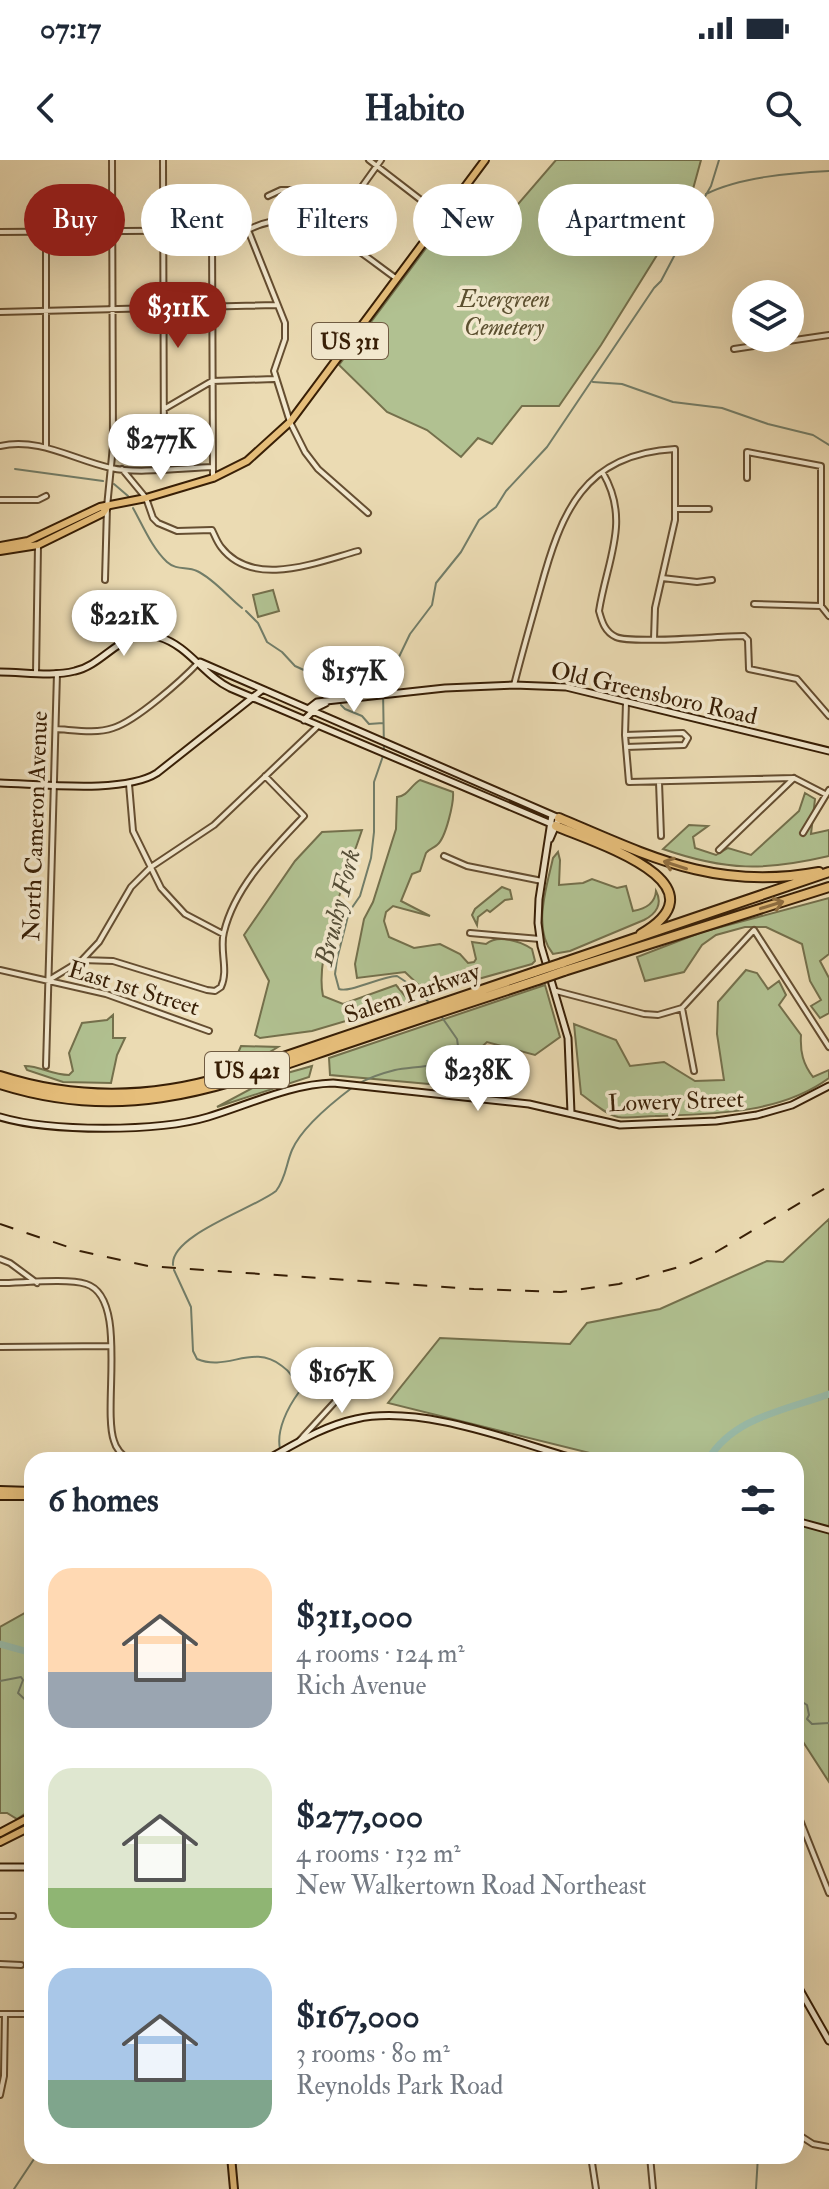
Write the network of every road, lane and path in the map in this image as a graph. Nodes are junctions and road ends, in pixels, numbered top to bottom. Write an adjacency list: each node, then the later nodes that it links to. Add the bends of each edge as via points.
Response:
1 (112, 160): 7 (street)
2 (163, 160): 8 (street)
3 (369, 160): 6 (street)
4 (381, 160): 6 (street)
5 (485, 160): 10 (main road, US 311)
6 (376, 166): 9 (street); 11 (street)
7 (112, 184)
8 (163, 184)
9 (364, 184)
10 (467, 184)
11 (413, 194)
12 (0, 232): 13 (street)
13 (24, 232)
14 (252, 240): 22 (street)
15 (46, 256): 26 (street)
16 (113, 256): 25 (street)
17 (164, 256): 24 (street)
18 (212, 256): 23 (street)
19 (364, 256): 21 (street)
20 (414, 256): 21 (main road, US 311)
21 (397, 279): 33 (main road, US 311)
22 (277, 305): 23 (street); 30 (street, via 285,334)
23 (212, 307): 24 (street); 31 (street)
24 (164, 309): 25 (street); 32 (street)
25 (114, 310): 26 (street); 37 (street)
26 (46, 311): 27 (street); 35 (street)
27 (0, 312)
28 (829, 335): 29 (street)
29 (804, 339)
30 (274, 379): 31 (street); 33 (street)
31 (212, 381): 32 (street); 36 (street)
32 (164, 409): 38 (street)
33 (290, 422): 41 (main road, US 311, via 247,461); 49 (street, via 318,469)
34 (0, 446): 35 (street)
35 (46, 447): 37 (street)
36 (212, 467): 38 (street); 41 (street)
37 (111, 468): 39 (street); 46 (street)
38 (164, 468): 39 (street)
39 (122, 469): 44 (street)
40 (603, 473): 47 (street, via 637,455 675,449); 61 (street, via 618,515 599,611 602,624 615,637); 66 (street, via 578,495 559,526)
41 (213, 478): 44 (main road, US 311)
42 (747, 478): 51 (street, via 747,452 821,466)
43 (46, 496): 45 (street)
44 (146, 498): 46 (main road, US 311); 54 (street, via 158,523 177,531 212,530 230,556 250,566 283,569)
45 (0, 500)
46 (107, 507): 50 (main road, US 311); 52 (main road, US 311); 56 (street)
47 (676, 509): 48 (street); 55 (street)
48 (709, 509)
49 (368, 513)
50 (64, 523): 52 (main road); 53 (main road, US 311)
51 (826, 533): 59 (street)
52 (38, 545): 53 (main road, US 311); 64 (street)
53 (0, 548)
54 (358, 551)
55 (662, 578): 57 (street); 61 (street)
56 (105, 580)
57 (712, 580)
58 (754, 604): 59 (street)
59 (821, 606): 60 (street)
60 (829, 616)
61 (654, 639): 71 (street, via 744,636 749,669 797,679)
62 (199, 662): 65 (main road, via 167,640 141,635 83,669); 67 (main road); 68 (main road, via 219,683); 74 (street, via 119,726)
63 (0, 672): 64 (main road)
64 (36, 673): 65 (main road)
65 (57, 673): 74 (street, North Cameron Avenue)
66 (514, 685): 69 (main road, Old Greensboro Road, via 566,687); 70 (main road, Old Greensboro Road, via 314,703)
67 (262, 690): 68 (main road); 70 (main road)
68 (252, 698): 72 (main road); 83 (main road, via 157,773)
69 (626, 702): 75 (street); 77 (main road, Old Greensboro Road)
70 (310, 710): 72 (main road, Old Greensboro Road); 85 (main road)
71 (829, 716)
72 (304, 720): 73 (main road)
73 (318, 726): 78 (street); 85 (main road)
74 (56, 729): 82 (street, North Cameron Avenue)
75 (625, 735): 76 (street); 76 (street, via 683,733 688,738 684,745)
76 (626, 747): 80 (street, via 629,782)
77 (829, 751)
78 (265, 776): 90 (street, via 209,829); 95 (street, via 304,816 253,874)
79 (794, 778): 80 (street); 84 (street); 88 (street)
80 (659, 782): 87 (street)
81 (0, 783): 82 (main road)
82 (55, 784): 83 (main road); 101 (street, North Cameron Avenue)
83 (129, 784): 90 (street, via 133,831)
84 (827, 792): 86 (street)
85 (554, 821): 91 (highway, one-way to 85, via 751,878 695,871); 92 (main road); 97 (highway, via 644,864 663,882 665,913)
86 (803, 833)
87 (661, 836)
88 (719, 850)
89 (444, 856): 92 (street, via 467,866)
90 (151, 867): 95 (street, via 179,910); 98 (street, via 131,887 99,942)
91 (829, 871): 97 (highway, Salem Parkway / US 421)
92 (542, 881): 96 (main road)
93 (829, 888): 99 (highway, Salem Parkway / US 421, one-way to 93)
94 (470, 933): 96 (street)
95 (223, 934): 98 (street, via 225,978 215,991 113,961)
96 (540, 939): 102 (main road)
97 (629, 941): 99 (highway, Salem Parkway / US 421)
98 (82, 960): 101 (street)
99 (563, 967): 104 (highway, Salem Parkway / US 421, bridge)
100 (0, 970): 101 (street, East 1st Street)
101 (49, 980): 105 (street, East 1st Street); 107 (street, North Cameron Avenue)
102 (556, 991): 103 (street, via 644,1014); 112 (main road, via 570,1047)
103 (682, 1008): 106 (street, via 754,930); 108 (street)
104 (410, 1018): 109 (highway, Salem Parkway / US 421, via 183,1088 110,1095 36,1086); 110 (highway, Salem Parkway / US 421, via 185,1095 79,1101)
105 (209, 1031)
106 (829, 1047)
107 (46, 1066)
108 (694, 1071)
109 (0, 1073)
110 (0, 1086)
111 (829, 1086): 112 (main road, Lowery Street, via 780,1109 729,1120 620,1125)
112 (571, 1113): 113 (main road, Lowery Street, via 342,1083 304,1086 206,1118 162,1126 35,1125)
113 (0, 1117)
114 (0, 1259): 116 (street)
115 (0, 1283): 116 (street)
116 (37, 1283): 117 (street, via 78,1283 96,1289 105,1300)
117 (111, 1346): 118 (street); 121 (street, via 112,1435)
118 (0, 1347)
119 (365, 1369): 120 (street)
120 (298, 1442): 122 (main road); 123 (main road, via 353,1419 403,1415)
121 (120, 1452)
122 (281, 1452)
123 (550, 1452)
124 (0, 1493): 125 (main road)
125 (24, 1494)
126 (804, 1523): 127 (main road)
127 (829, 1530)
128 (24, 1820): 131 (main road)
129 (24, 1830): 132 (main road)
130 (804, 1830): 135 (street)
131 (0, 1833)
132 (0, 1842)
133 (0, 1867): 134 (main road)
134 (24, 1867)
135 (829, 1893)
136 (0, 1916): 137 (street)
137 (13, 1916)
138 (0, 1964): 139 (street)
139 (21, 1965)
140 (804, 1997): 143 (main road)
141 (3, 2014): 142 (street); 144 (street)
142 (24, 2014)
143 (829, 2041)
144 (0, 2095)
145 (804, 2138): 146 (street)
146 (829, 2147)
147 (232, 2164): 150 (main road)
148 (592, 2164): 151 (street)
149 (651, 2164): 152 (street)
150 (234, 2189)
151 (596, 2189)
152 (653, 2189)

